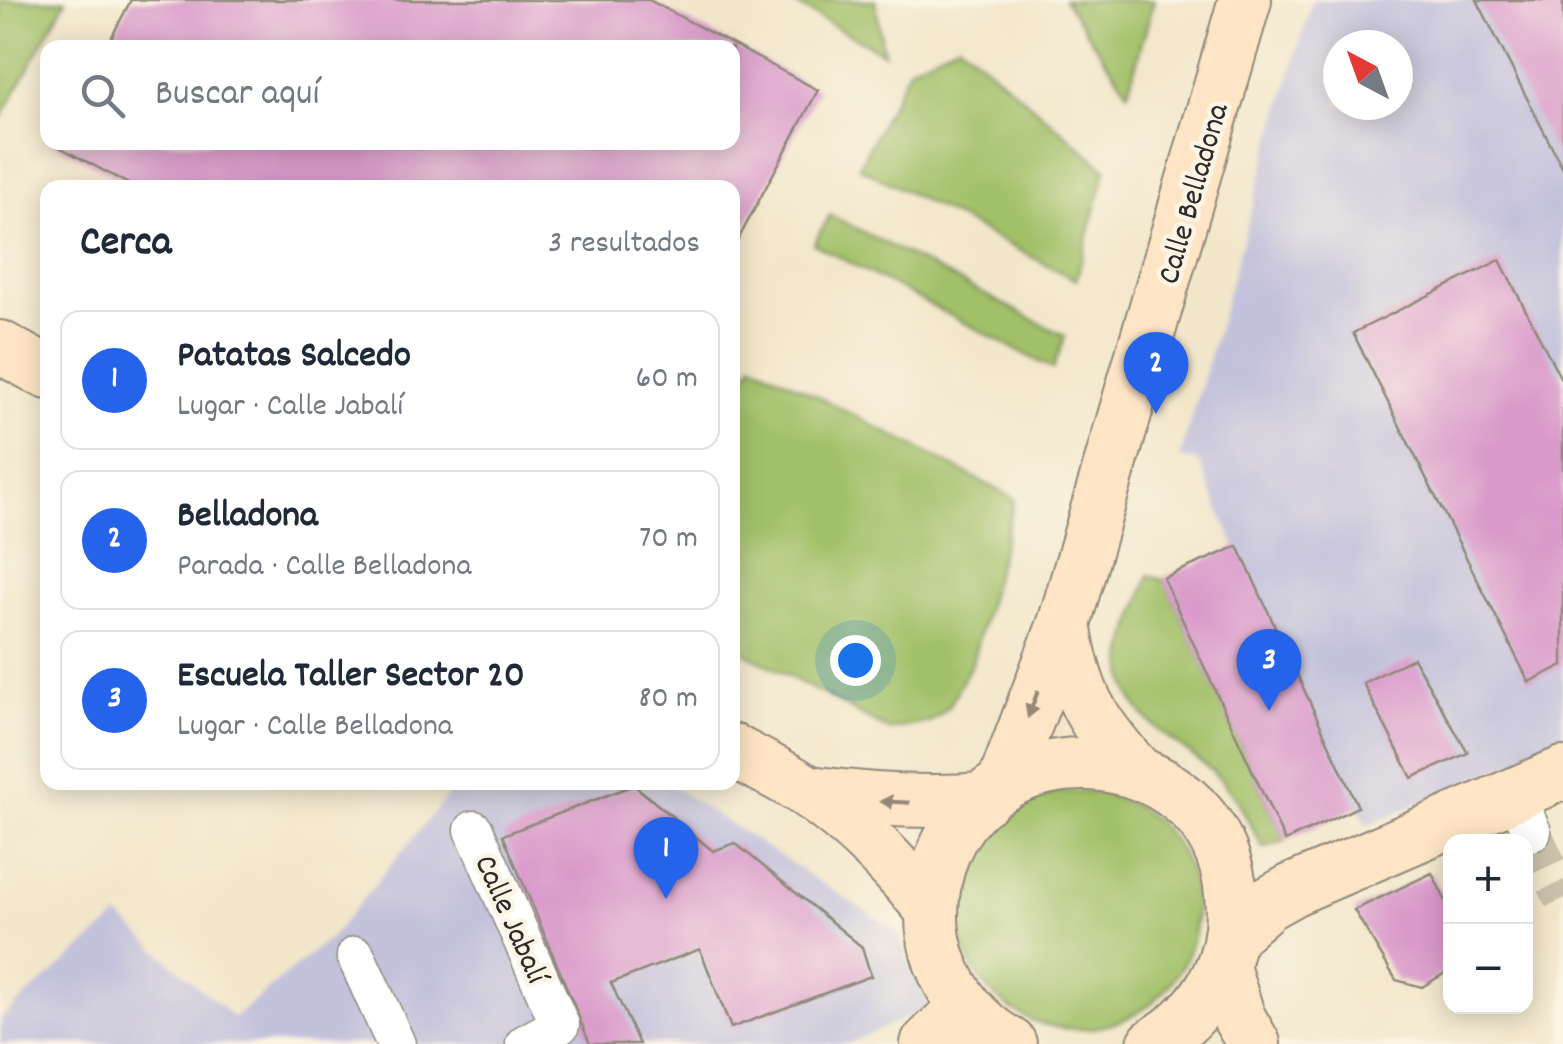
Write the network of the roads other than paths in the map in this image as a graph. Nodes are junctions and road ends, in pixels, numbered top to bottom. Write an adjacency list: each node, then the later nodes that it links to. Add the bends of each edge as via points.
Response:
1 (1245, 0): 4 (street, Calle Belladona)
2 (0, 347): 3 (street)
3 (40, 369)
4 (1064, 624): 6 (street, Calle Belladona, via 1080,695); 9 (street, one-way to 9)
5 (740, 754): 8 (street)
6 (1138, 772): 9 (street, via 1086,762 1047,766); 11 (street, via 1202,820)
7 (1563, 773): 12 (street, via 1524,814)
8 (807, 792): 9 (street, one-way to 8, via 933,804); 13 (street, via 857,830)
9 (993, 792): 13 (street, via 950,837)
10 (474, 830): 18 (street, Calle Jabalí, via 560,1025)
11 (1228, 876): 12 (street); 14 (street)
12 (1286, 893): 14 (street, via 1248,918)
13 (932, 910): 16 (street, via 937,952)
14 (1226, 951): 20 (street, via 1216,983); 22 (street, via 1239,1018)
15 (356, 956): 17 (street)
16 (977, 1032): 19 (street)
17 (396, 1044)
18 (525, 1044)
19 (927, 1044)
20 (1155, 1044): 21 (street)
21 (1164, 1044)
22 (1254, 1044)

